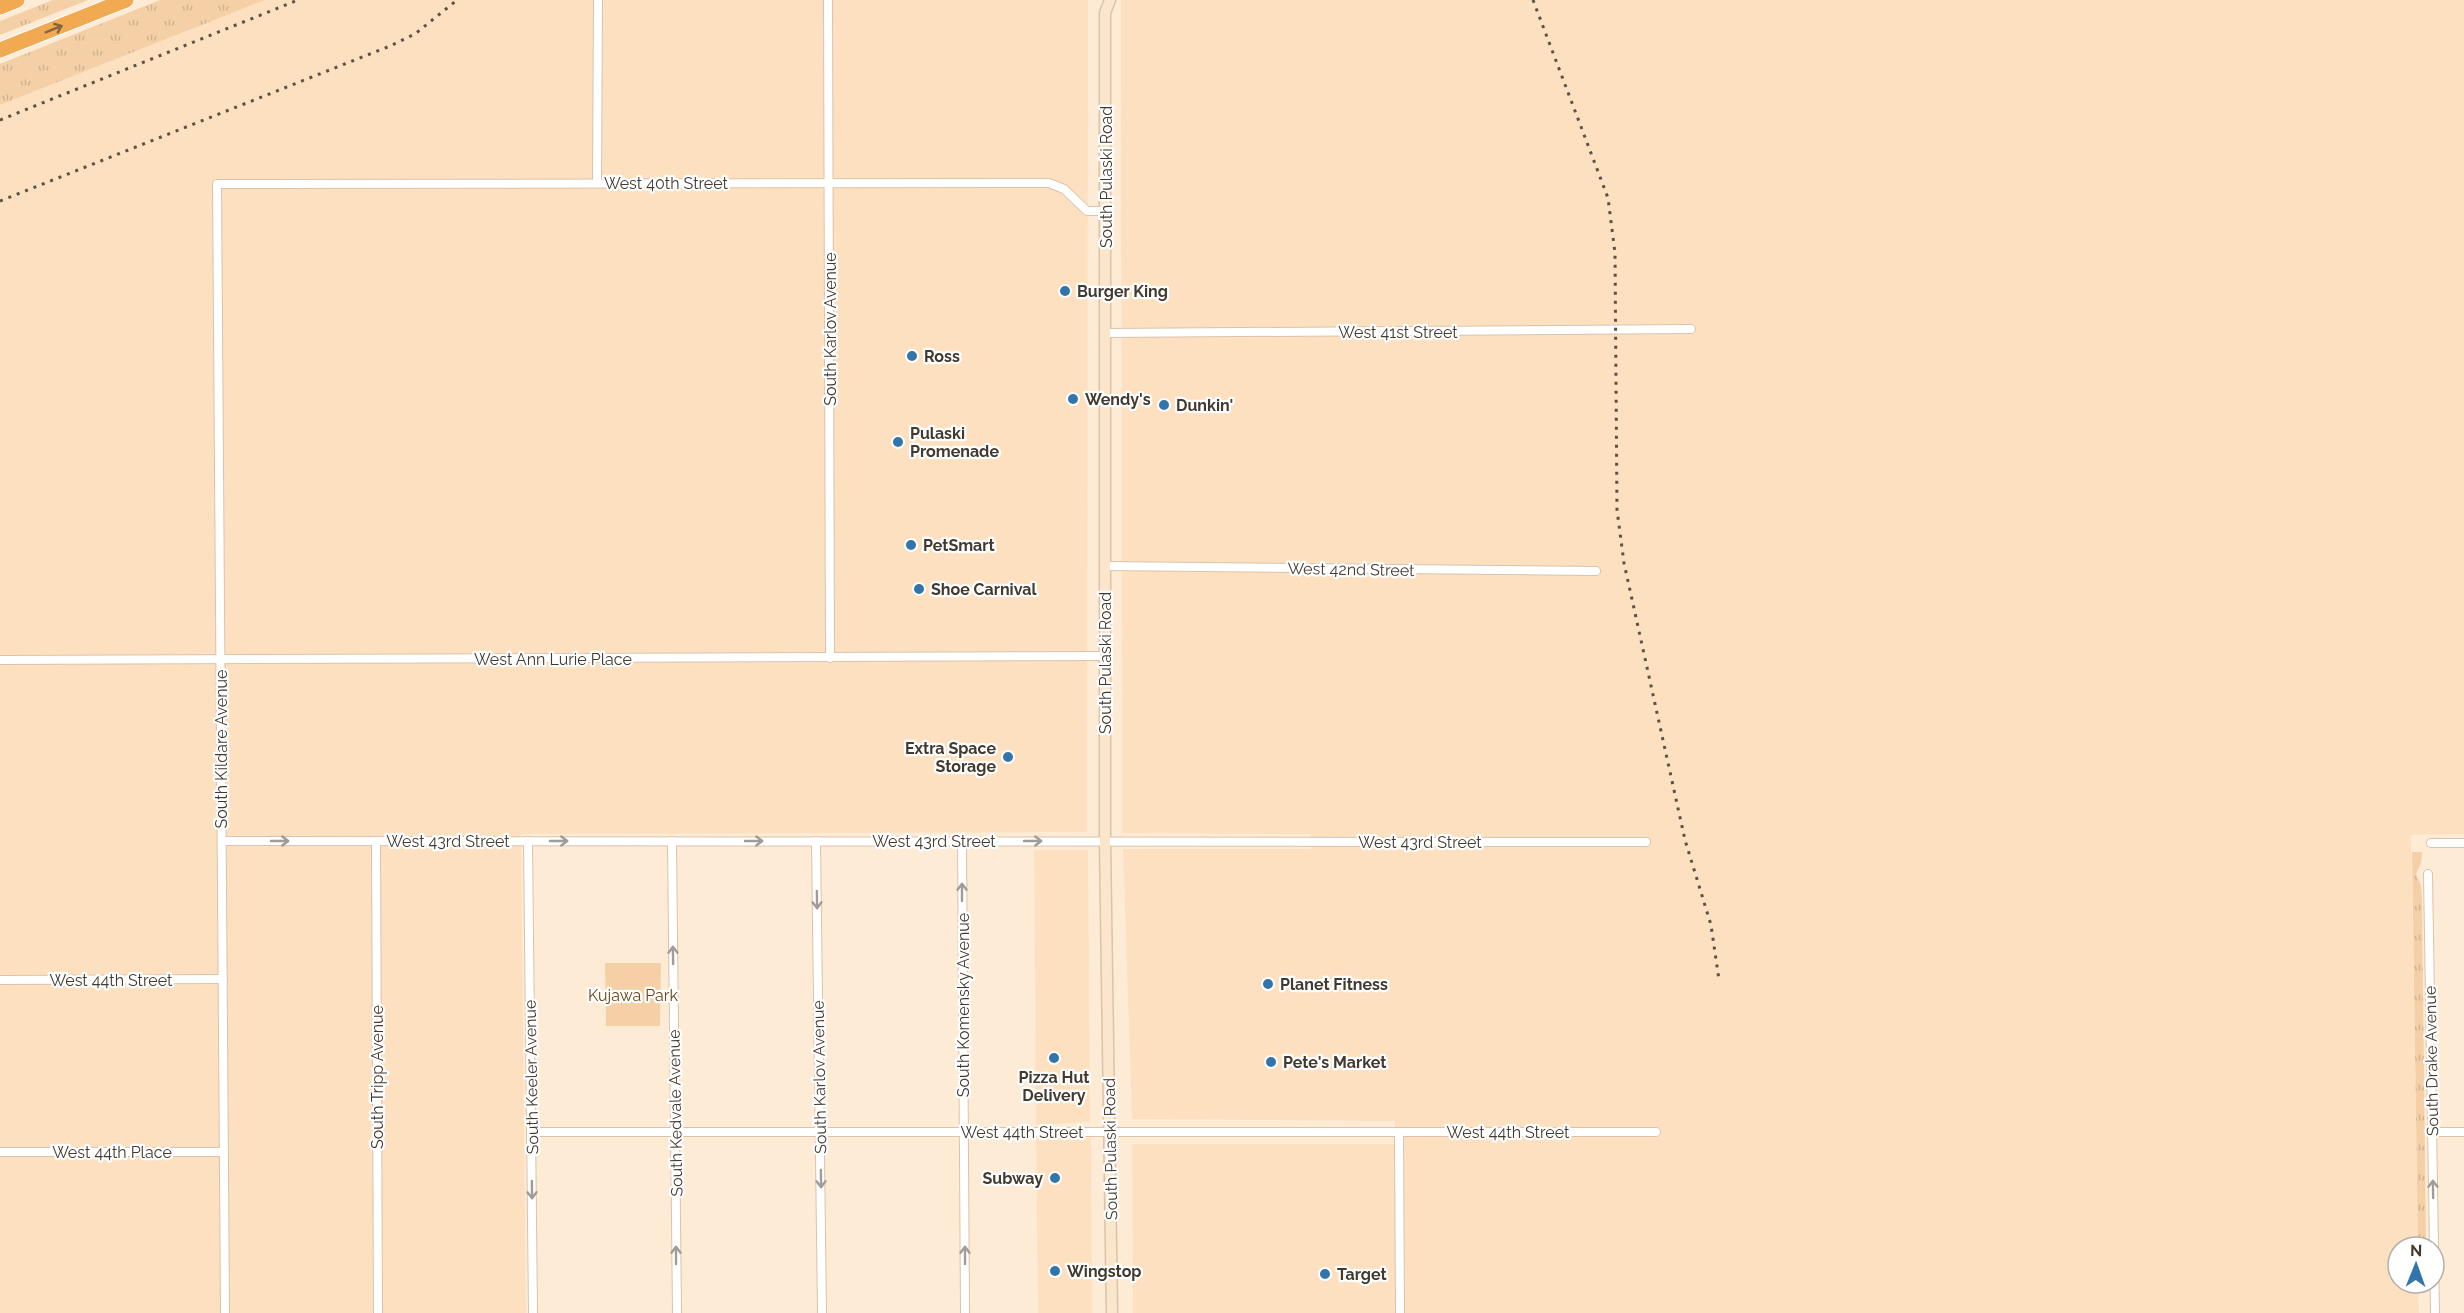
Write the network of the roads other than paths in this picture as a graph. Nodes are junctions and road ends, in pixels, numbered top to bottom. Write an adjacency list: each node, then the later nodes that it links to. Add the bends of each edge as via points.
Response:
1 (17, 0): 7 (highway)
2 (126, 0): 9 (highway, one-way to 2)
3 (598, 0): 10 (street)
4 (828, 0): 11 (street, South Karlov Avenue)
5 (1099, 0): 8 (main road, South Pulaski Road)
6 (1110, 0): 8 (main road, South Pulaski Road)
7 (0, 7)
8 (1105, 13): 13 (main road, South Pulaski Road)
9 (0, 51)
10 (597, 183): 11 (street, West 40th Street); 12 (street, West 40th Street)
11 (829, 183): 13 (street, West 40th Street, via 1049,183 1064,189 1087,211); 19 (street, South Karlov Avenue)
12 (217, 184): 20 (street, South Kildare Avenue)
13 (1106, 211): 15 (main road, South Pulaski Road)
14 (1691, 329): 15 (street, West 41st Street)
15 (1106, 333): 16 (main road, South Pulaski Road)
16 (1105, 566): 17 (street, West 42nd Street); 18 (main road, South Pulaski Road)
17 (1596, 571)
18 (1105, 656): 19 (street, West Ann Lurie Place); 28 (main road, South Pulaski Road)
19 (830, 658): 20 (street, West Ann Lurie Place)
20 (220, 659): 21 (street, West Ann Lurie Place); 22 (street, South Kildare Avenue)
21 (0, 660)
22 (222, 841): 23 (street, West 43rd Street, one-way to 23); 33 (street, South Kildare Avenue)
23 (376, 841): 24 (street, West 43rd Street); 49 (street, South Tripp Avenue)
24 (528, 841): 25 (street, West 43rd Street, one-way to 25); 35 (street, South Keeler Avenue)
25 (672, 841): 26 (street, West 43rd Street, one-way to 26); 36 (street, South Kedvale Avenue, one-way to 25)
26 (816, 841): 27 (street, West 43rd Street); 37 (street, South Karlov Avenue, one-way to 37)
27 (962, 841): 28 (street, West 43rd Street, one-way to 28); 38 (street, South Komensky Avenue, one-way to 27)
28 (1105, 842): 29 (street, West 43rd Street); 39 (main road, South Pulaski Road)
29 (1646, 842)
30 (2431, 843): 31 (street)
31 (2464, 843)
32 (2428, 874): 42 (street, South Drake Avenue)
33 (223, 979): 34 (street, West 44th Street); 45 (street, South Kildare Avenue)
34 (0, 980)
35 (531, 1132): 36 (street, West 44th Street); 50 (street, South Keeler Avenue, one-way to 50)
36 (675, 1132): 37 (street, West 44th Street); 51 (street, South Kedvale Avenue, one-way to 36)
37 (820, 1132): 38 (street, West 44th Street); 52 (street, South Karlov Avenue, one-way to 52)
38 (964, 1132): 39 (street, West 44th Street); 53 (street, South Komensky Avenue, one-way to 38)
39 (1109, 1132): 40 (street, West 44th Street); 54 (main road, South Pulaski Road)
40 (1399, 1132): 41 (street, West 44th Street); 55 (street)
41 (1656, 1132)
42 (2432, 1132): 43 (street); 46 (street, South Drake Avenue, one-way to 42)
43 (2464, 1132)
44 (0, 1152): 45 (street, West 44th Place)
45 (224, 1152): 48 (street, South Kildare Avenue)
46 (2434, 1235)
47 (2435, 1295): 56 (street, South Drake Avenue)
48 (225, 1313)
49 (378, 1313)
50 (533, 1313)
51 (677, 1313)
52 (822, 1313)
53 (965, 1313)
54 (1112, 1313)
55 (1400, 1313)
56 (2435, 1313)

